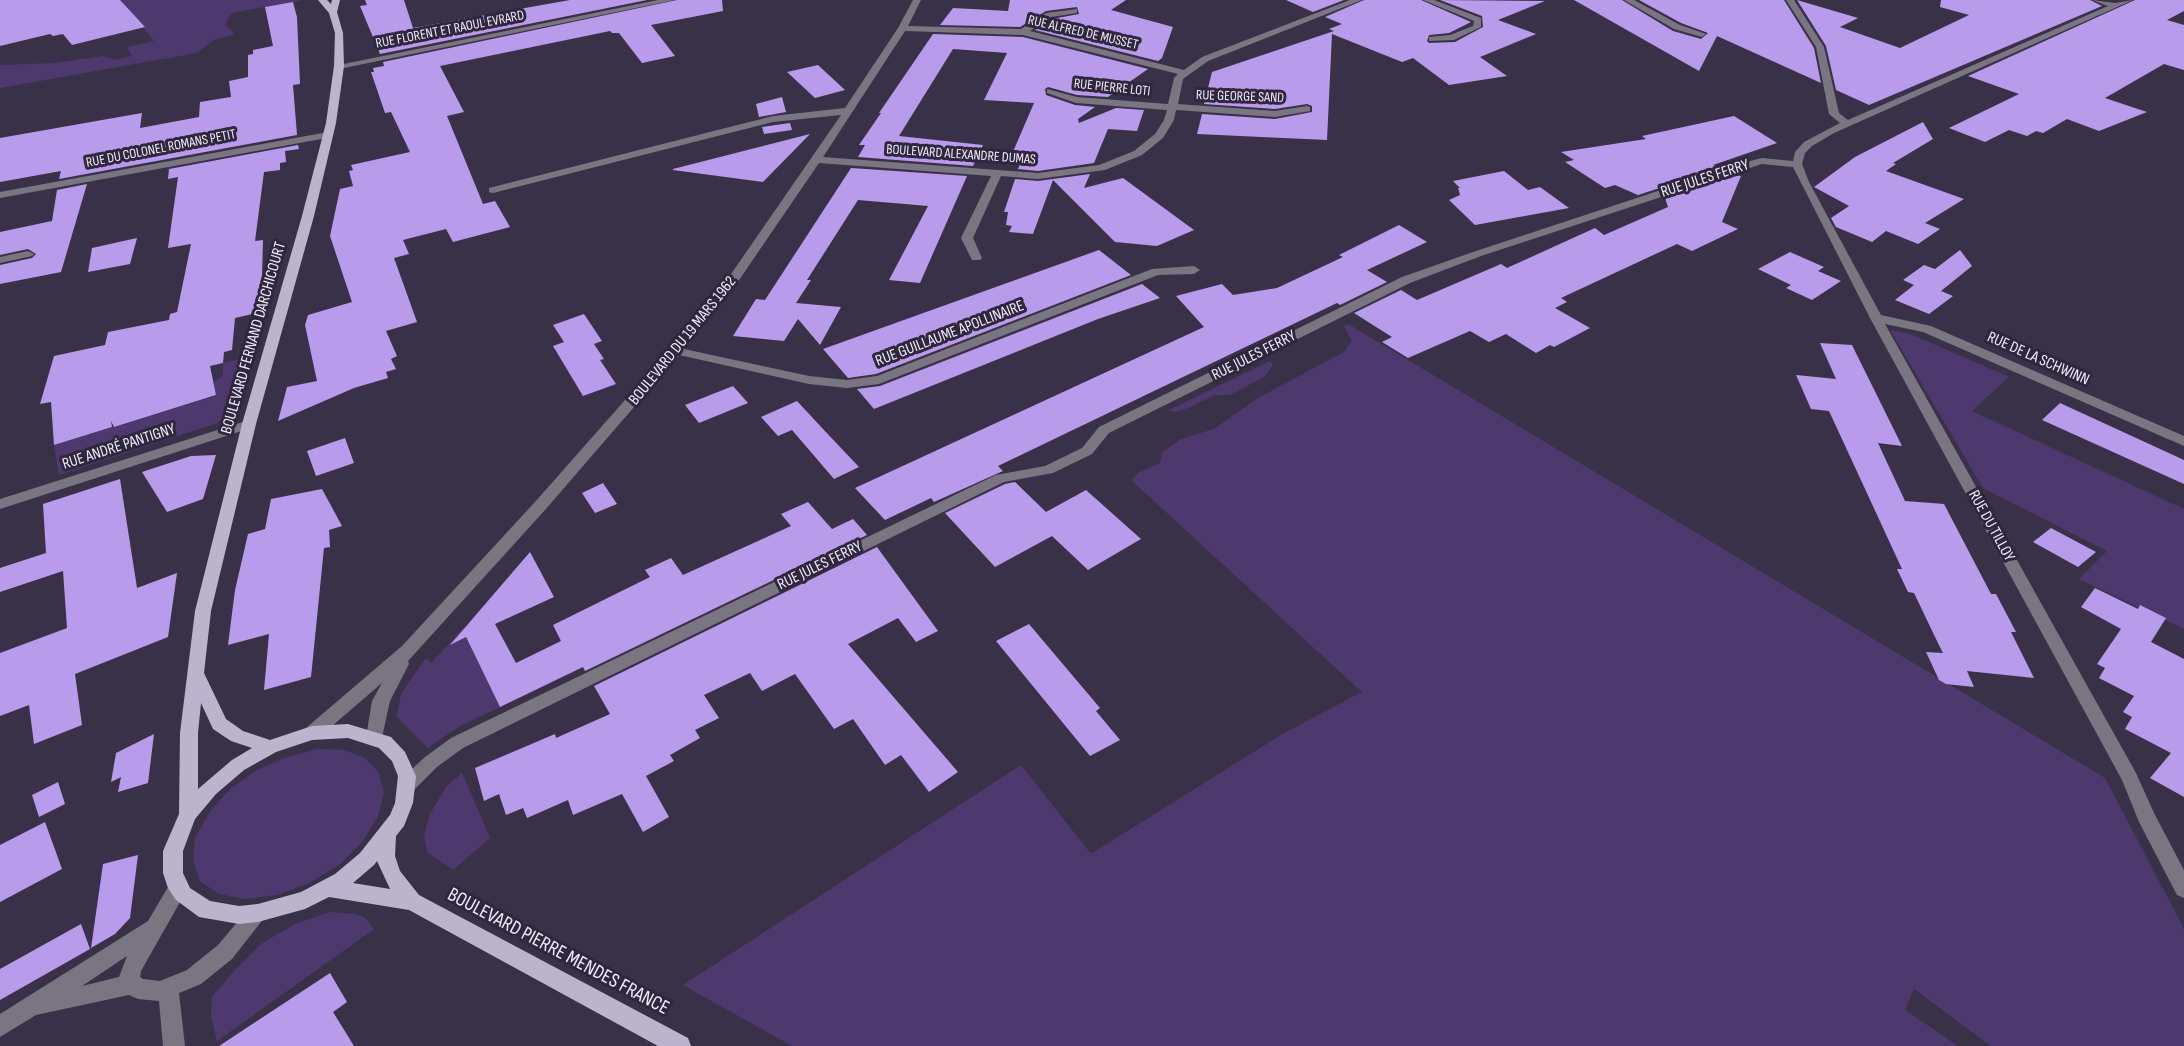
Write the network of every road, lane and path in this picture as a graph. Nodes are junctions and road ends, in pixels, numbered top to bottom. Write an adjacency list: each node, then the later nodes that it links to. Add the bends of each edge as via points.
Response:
1 (321, 0): 14 (main road)
2 (336, 0): 14 (main road, BOULEVARD FERNAND DARCHICOURT)
3 (671, 0): 19 (street, RUE FLORENT ET RAOUL EVRARD)
4 (916, 0): 15 (street, BOULEVARD DU 19 MARS 1962)
5 (1339, 0): 11 (street)
6 (1427, 0): 18 (street, via 1478,20 1477,27 1451,38)
7 (1628, 0): 17 (street, via 1677,27)
8 (1790, 0): 25 (street, via 1820,47 1834,114)
9 (2096, 0): 12 (street)
10 (2129, 0): 12 (street)
11 (1353, 2): 20 (street, via 1205,58)
12 (2117, 6): 25 (street)
13 (1074, 11): 16 (street, via 1050,15)
14 (333, 12): 19 (main road, BOULEVARD FERNAND DARCHICOURT, via 339,33)
15 (902, 28): 16 (street, RUE ALFRED DE MUSSET); 24 (street, BOULEVARD DU 19 MARS 1962)
16 (1023, 32): 20 (street, RUE ALFRED DE MUSSET)
17 (1702, 34)
18 (1432, 39)
19 (339, 66): 26 (main road, BOULEVARD FERNAND DARCHICOURT)
20 (1184, 73): 22 (street, BOULEVARD ALEXANDRE DUMAS, via 1179,78)
21 (1050, 91): 22 (street, RUE PIERRE LOTI, via 1076,100)
22 (1172, 107): 23 (street, RUE GEORGE SAND, via 1275,114); 29 (street, BOULEVARD ALEXANDRE DUMAS, via 1159,136 1138,153 1101,168 1038,176)
23 (1307, 109)
24 (847, 111): 27 (street, BOULEVARD DU 19 MARS 1962); 30 (street, via 773,119)
25 (1847, 124): 28 (street, via 1808,144 1800,152)
26 (328, 135): 31 (street, RUE DU COLONEL ROMANS PETIT); 38 (main road, BOULEVARD FERNAND DARCHICOURT)
27 (817, 160): 29 (street, BOULEVARD ALEXANDRE DUMAS); 37 (street, BOULEVARD DU 19 MARS 1962, via 733,280)
28 (1797, 164): 36 (street, RUE DU TILLOY); 46 (street, RUE JULES FERRY, via 1750,164 1414,276 1104,430 1087,451 1048,470 1001,478 457,743)
29 (997, 174): 33 (street, via 967,238)
30 (493, 190)
31 (0, 195)
32 (28, 254): 34 (street)
33 (976, 258)
34 (0, 260)
35 (1194, 270): 37 (street, RUE GUILLAUME APOLLINAIRE, via 1156,272 879,380 847,384 809,380)
36 (1876, 318): 39 (street, RUE DE LA SCHWINN, via 1927,329); 51 (street, RUE DU TILLOY, via 2130,778 2145,816)
37 (676, 351): 41 (street, BOULEVARD DU 19 MARS 1962)
38 (249, 424): 40 (street, RUE ANDRÉ PANTIGNY); 42 (main road, BOULEVARD FERNAND DARCHICOURT, via 203,611)
39 (2181, 435)
40 (0, 504)
41 (408, 651): 43 (street, BOULEVARD DU 19 MARS 1962); 44 (street, BOULEVARD DU 19 MARS 1962, via 381,701)
42 (197, 674): 45 (main road, BOULEVARD FERNAND DARCHICOURT, via 219,724 237,736); 47 (main road, BOULEVARD FERNAND DARCHICOURT, via 189,733)
43 (312, 733): 44 (main road, via 348,731); 45 (main road)
44 (375, 737): 46 (main road, via 393,748 399,757)
45 (270, 747): 47 (main road, via 224,776)
46 (406, 785): 48 (main road, via 404,803)
47 (188, 814): 49 (main road, via 173,850 173,873)
48 (387, 837): 50 (main road, via 367,860); 52 (main road, BOULEVARD PIERRE MENDES FRANCE, via 385,856 392,876)
49 (178, 888): 53 (main road, via 206,910 239,915); 54 (street)
50 (328, 888): 52 (main road, BOULEVARD PIERRE MENDES FRANCE); 53 (main road, via 305,900)
51 (2184, 889)
52 (412, 901): 60 (main road, BOULEVARD PIERRE MENDES FRANCE)
53 (258, 913): 56 (street, via 211,964)
54 (154, 927): 55 (street, via 131,969); 57 (street)
55 (132, 984): 56 (street, via 138,989); 57 (street)
56 (168, 989): 59 (street)
57 (29, 1008): 58 (street)
58 (0, 1026)
59 (174, 1046)
60 (680, 1046)

